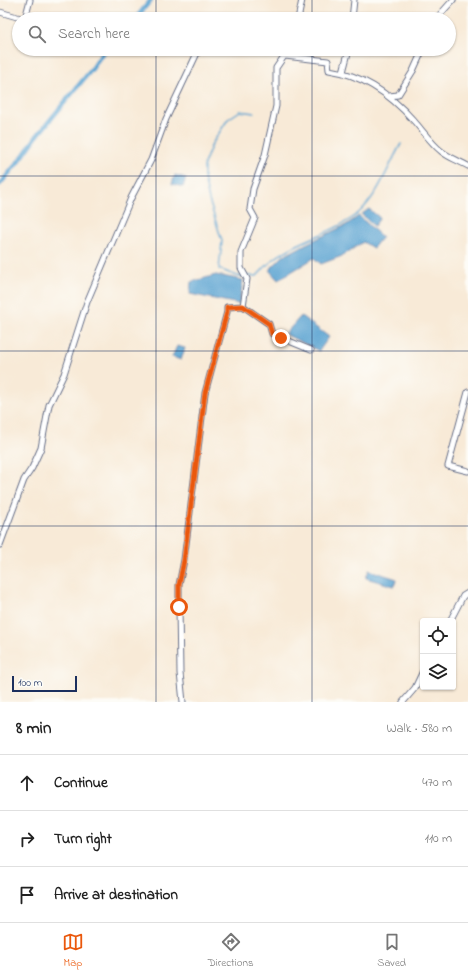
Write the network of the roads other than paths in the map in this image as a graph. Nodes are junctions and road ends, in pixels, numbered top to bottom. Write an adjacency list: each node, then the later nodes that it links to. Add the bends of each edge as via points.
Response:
1 (30, 0): 6 (street)
2 (302, 0): 7 (street)
3 (354, 0): 8 (street)
4 (453, 0): 9 (street)
5 (0, 12): 10 (street)
6 (26, 12)
7 (299, 12)
8 (353, 12)
9 (442, 12)
10 (12, 16)
11 (196, 56): 22 (street, via 87,302 64,374 49,405 41,448 24,480)
12 (285, 56): 15 (street, via 328,60 329,70); 18 (street, via 276,68 276,106 265,156 253,189 250,208 255,218 241,252 241,268 247,279)
13 (347, 56): 15 (street)
14 (420, 56): 16 (street, via 398,96)
15 (343, 72): 16 (street)
16 (389, 96): 17 (street, via 441,151)
17 (468, 166)
18 (243, 306): 19 (street, via 269,324 272,334); 26 (street, via 227,307 205,393 179,585 180,673)
19 (311, 350)
20 (468, 392): 21 (street, via 448,466)
21 (468, 471)
22 (0, 545)
23 (468, 593): 24 (street, via 463,596)
24 (452, 618)
25 (420, 677): 27 (street, via 415,688)
26 (183, 702)
27 (403, 702)

